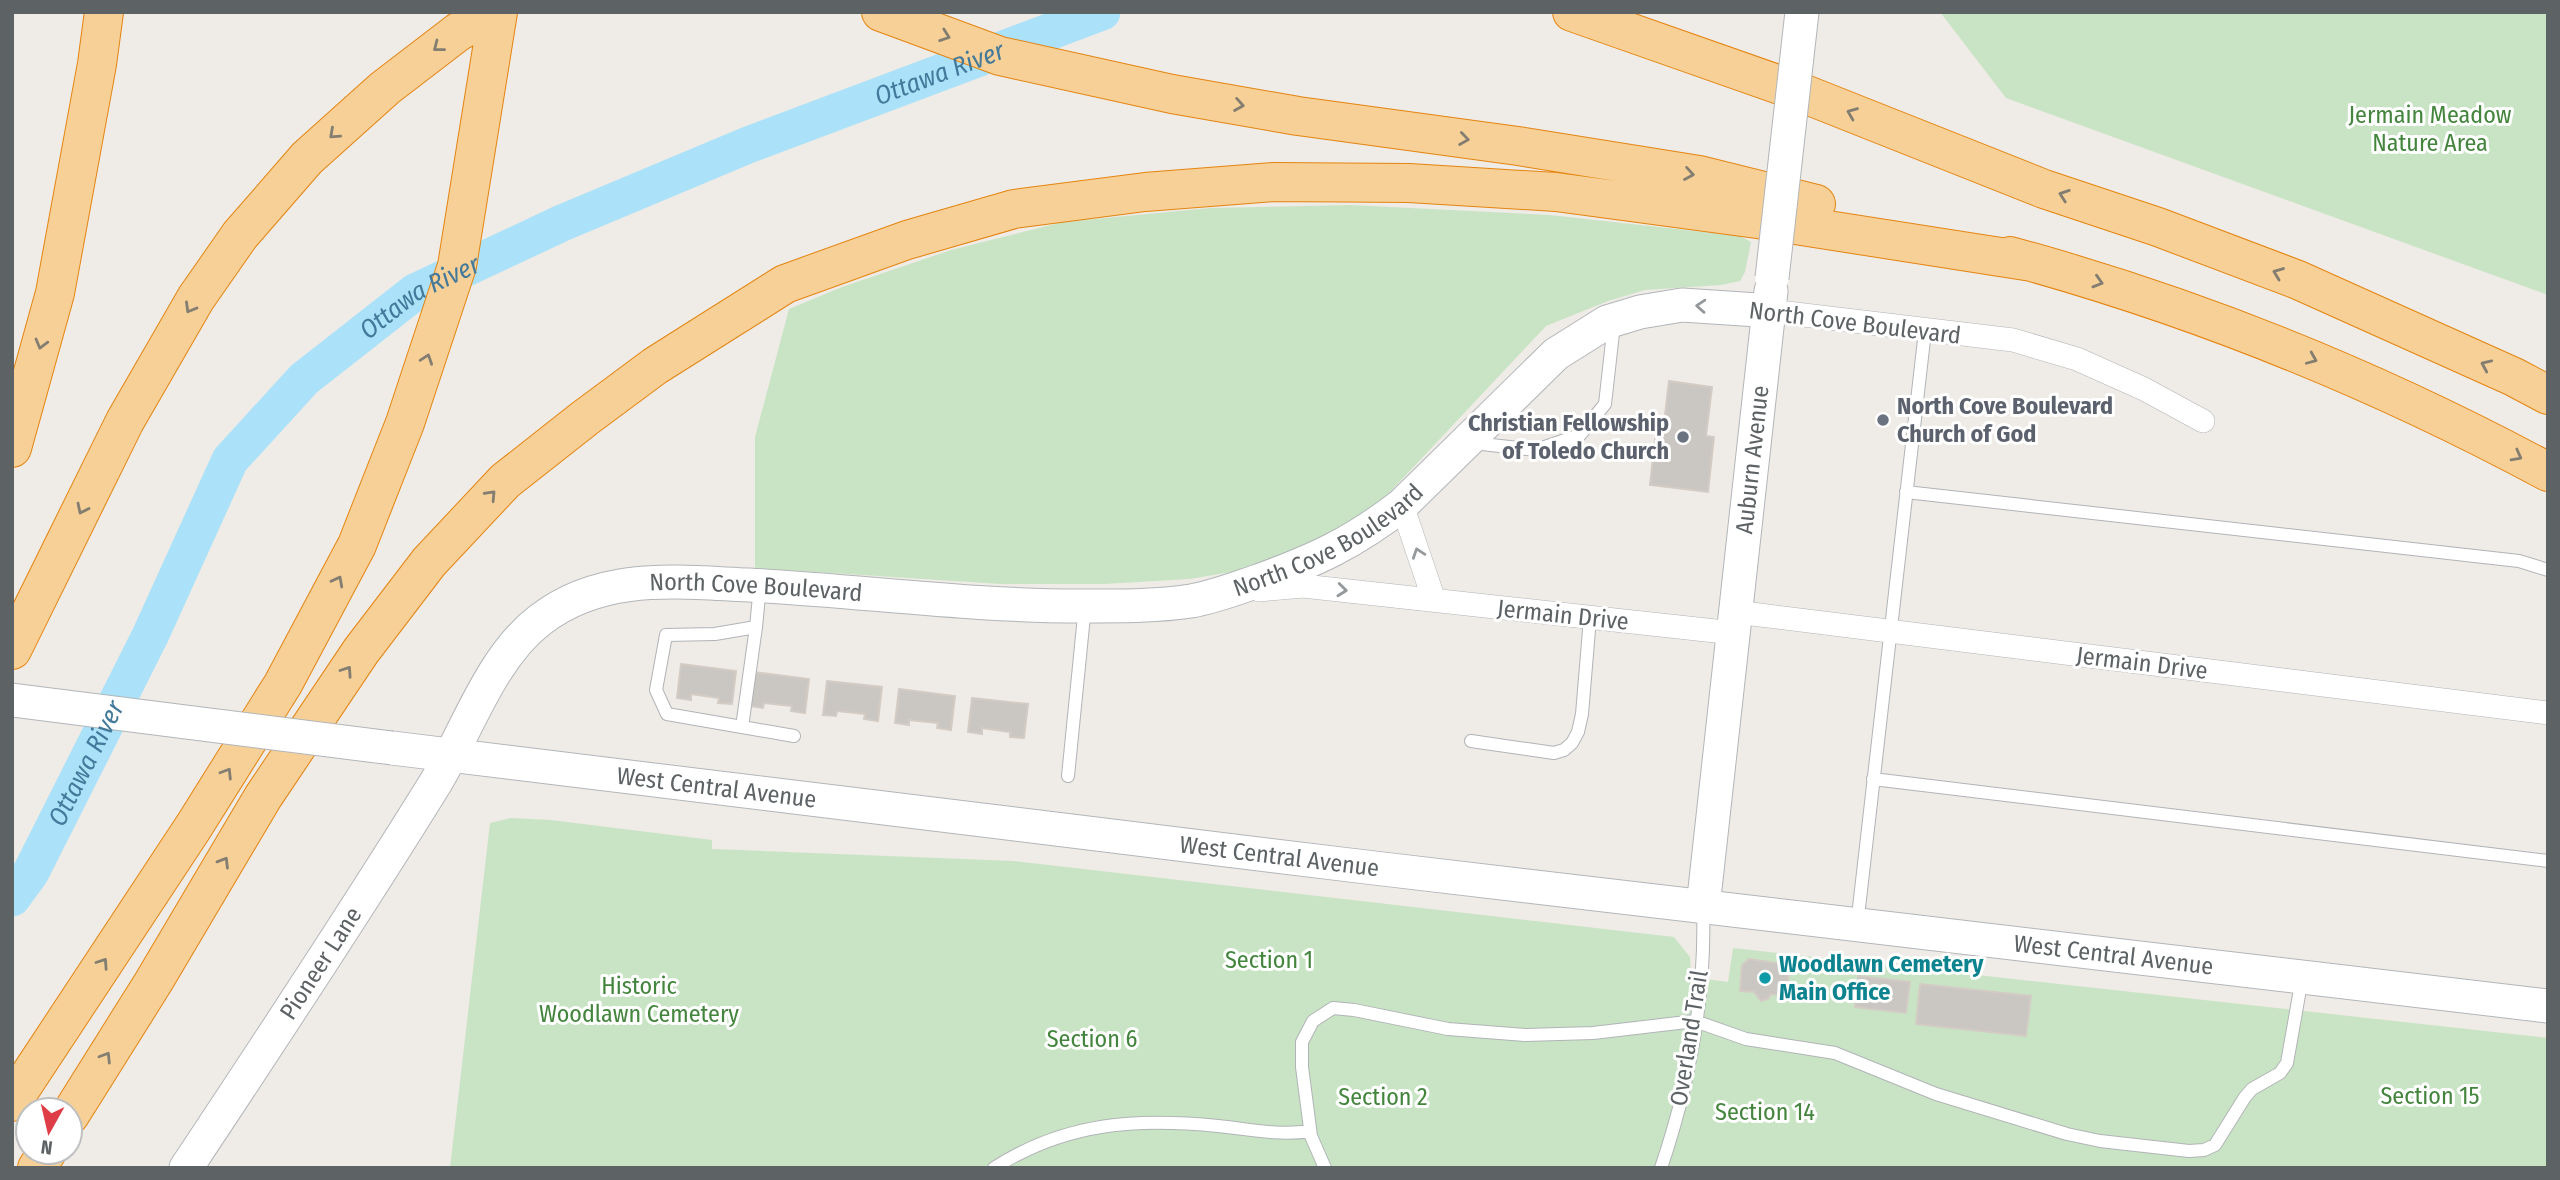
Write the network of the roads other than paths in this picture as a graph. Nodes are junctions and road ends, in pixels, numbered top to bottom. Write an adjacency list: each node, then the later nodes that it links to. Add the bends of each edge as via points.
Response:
1 (91, 12): 11 (highway, via 69,157)
2 (104, 12): 15 (highway, one-way to 15, via 55,293)
3 (496, 12): 28 (highway, one-way to 28, via 458,32 385,88 307,158 240,235 196,298 125,421); 44 (highway, one-way to 3, via 283,684 357,545 405,424 457,266)
4 (881, 12): 7 (highway, one-way to 7, via 1000,56 1298,116 1699,175)
5 (1572, 12): 12 (highway, one-way to 5, via 2298,280 2044,189 1797,91)
6 (1802, 12): 8 (street, Auburn Avenue, bridge)
7 (2032, 262): 16 (highway, one-way to 16, via 2151,299 2312,359 2471,431); 43 (highway, one-way to 7, via 263,797 361,651 429,562 505,481 585,418 655,366 785,284 907,240 1014,209 1274,182 1409,183 1556,192)
8 (1769, 313): 9 (street, North Cove Boulevard, one-way to 9, via 1682,305); 10 (street, North Cove Boulevard); 25 (street, Auburn Avenue)
9 (1615, 320): 14 (street, North Cove Boulevard, via 1556,354); 14 (lane, via 1605,404 1580,435 1536,450)
10 (1925, 331): 13 (street, North Cove Boulevard, via 2012,341 2077,359); 17 (lane)
11 (12, 353)
12 (2548, 395)
13 (2203, 421)
14 (1466, 442): 18 (street, North Cove Boulevard)
15 (12, 448)
16 (2548, 472)
17 (1906, 492): 19 (lane, via 2519,561); 27 (lane)
18 (1402, 505): 21 (street, North Cove Boulevard, via 1346,545); 22 (street, one-way to 18)
19 (2548, 570)
20 (760, 586): 23 (street, North Cove Boulevard, via 1009,606); 26 (lane); 34 (street, North Cove Boulevard, via 646,581 607,587 573,599 526,632 501,663)
21 (1225, 592): 22 (street, Jermain Drive, one-way to 22, via 1303,586); 23 (street, North Cove Boulevard, via 1191,601)
22 (1434, 600): 24 (street, Jermain Drive)
23 (1085, 606): 35 (lane)
24 (1590, 618): 25 (street, Jermain Drive); 33 (lane, via 1582,714 1572,743 1554,753)
25 (1735, 623): 27 (street, Jermain Drive); 38 (street, Auburn Avenue)
26 (756, 627): 31 (lane); 31 (lane, via 666,635 656,690 667,714)
27 (1890, 632): 30 (street, Jermain Drive); 36 (lane)
28 (12, 650)
29 (12, 699): 34 (street, West Central Avenue, bridge)
30 (2548, 713)
31 (742, 727): 32 (lane)
32 (793, 736)
33 (1471, 741)
34 (452, 755): 38 (street, West Central Avenue); 46 (street, Pioneer Lane)
35 (1068, 776)
36 (1873, 779): 37 (lane); 39 (lane)
37 (2548, 861)
38 (1703, 907): 39 (street, West Central Avenue); 42 (lane, Overland Trail)
39 (1857, 925): 40 (street, West Central Avenue)
40 (2302, 977): 41 (street, West Central Avenue); 42 (lane, via 2287,1063 2272,1079 2252,1089 2215,1145 2204,1150 2067,1134 1981,1110 1835,1053 1771,1045)
41 (2548, 1006)
42 (1695, 1021): 45 (lane, via 1593,1033 1525,1035 1448,1029 1333,1008 1313,1021 1302,1042); 49 (lane, Overland Trail)
43 (82, 1096)
44 (12, 1102)
45 (1310, 1131): 47 (lane, via 1125,1122 1053,1138); 48 (lane)
46 (186, 1168)
47 (994, 1168)
48 (1325, 1168)
49 (1661, 1168)

